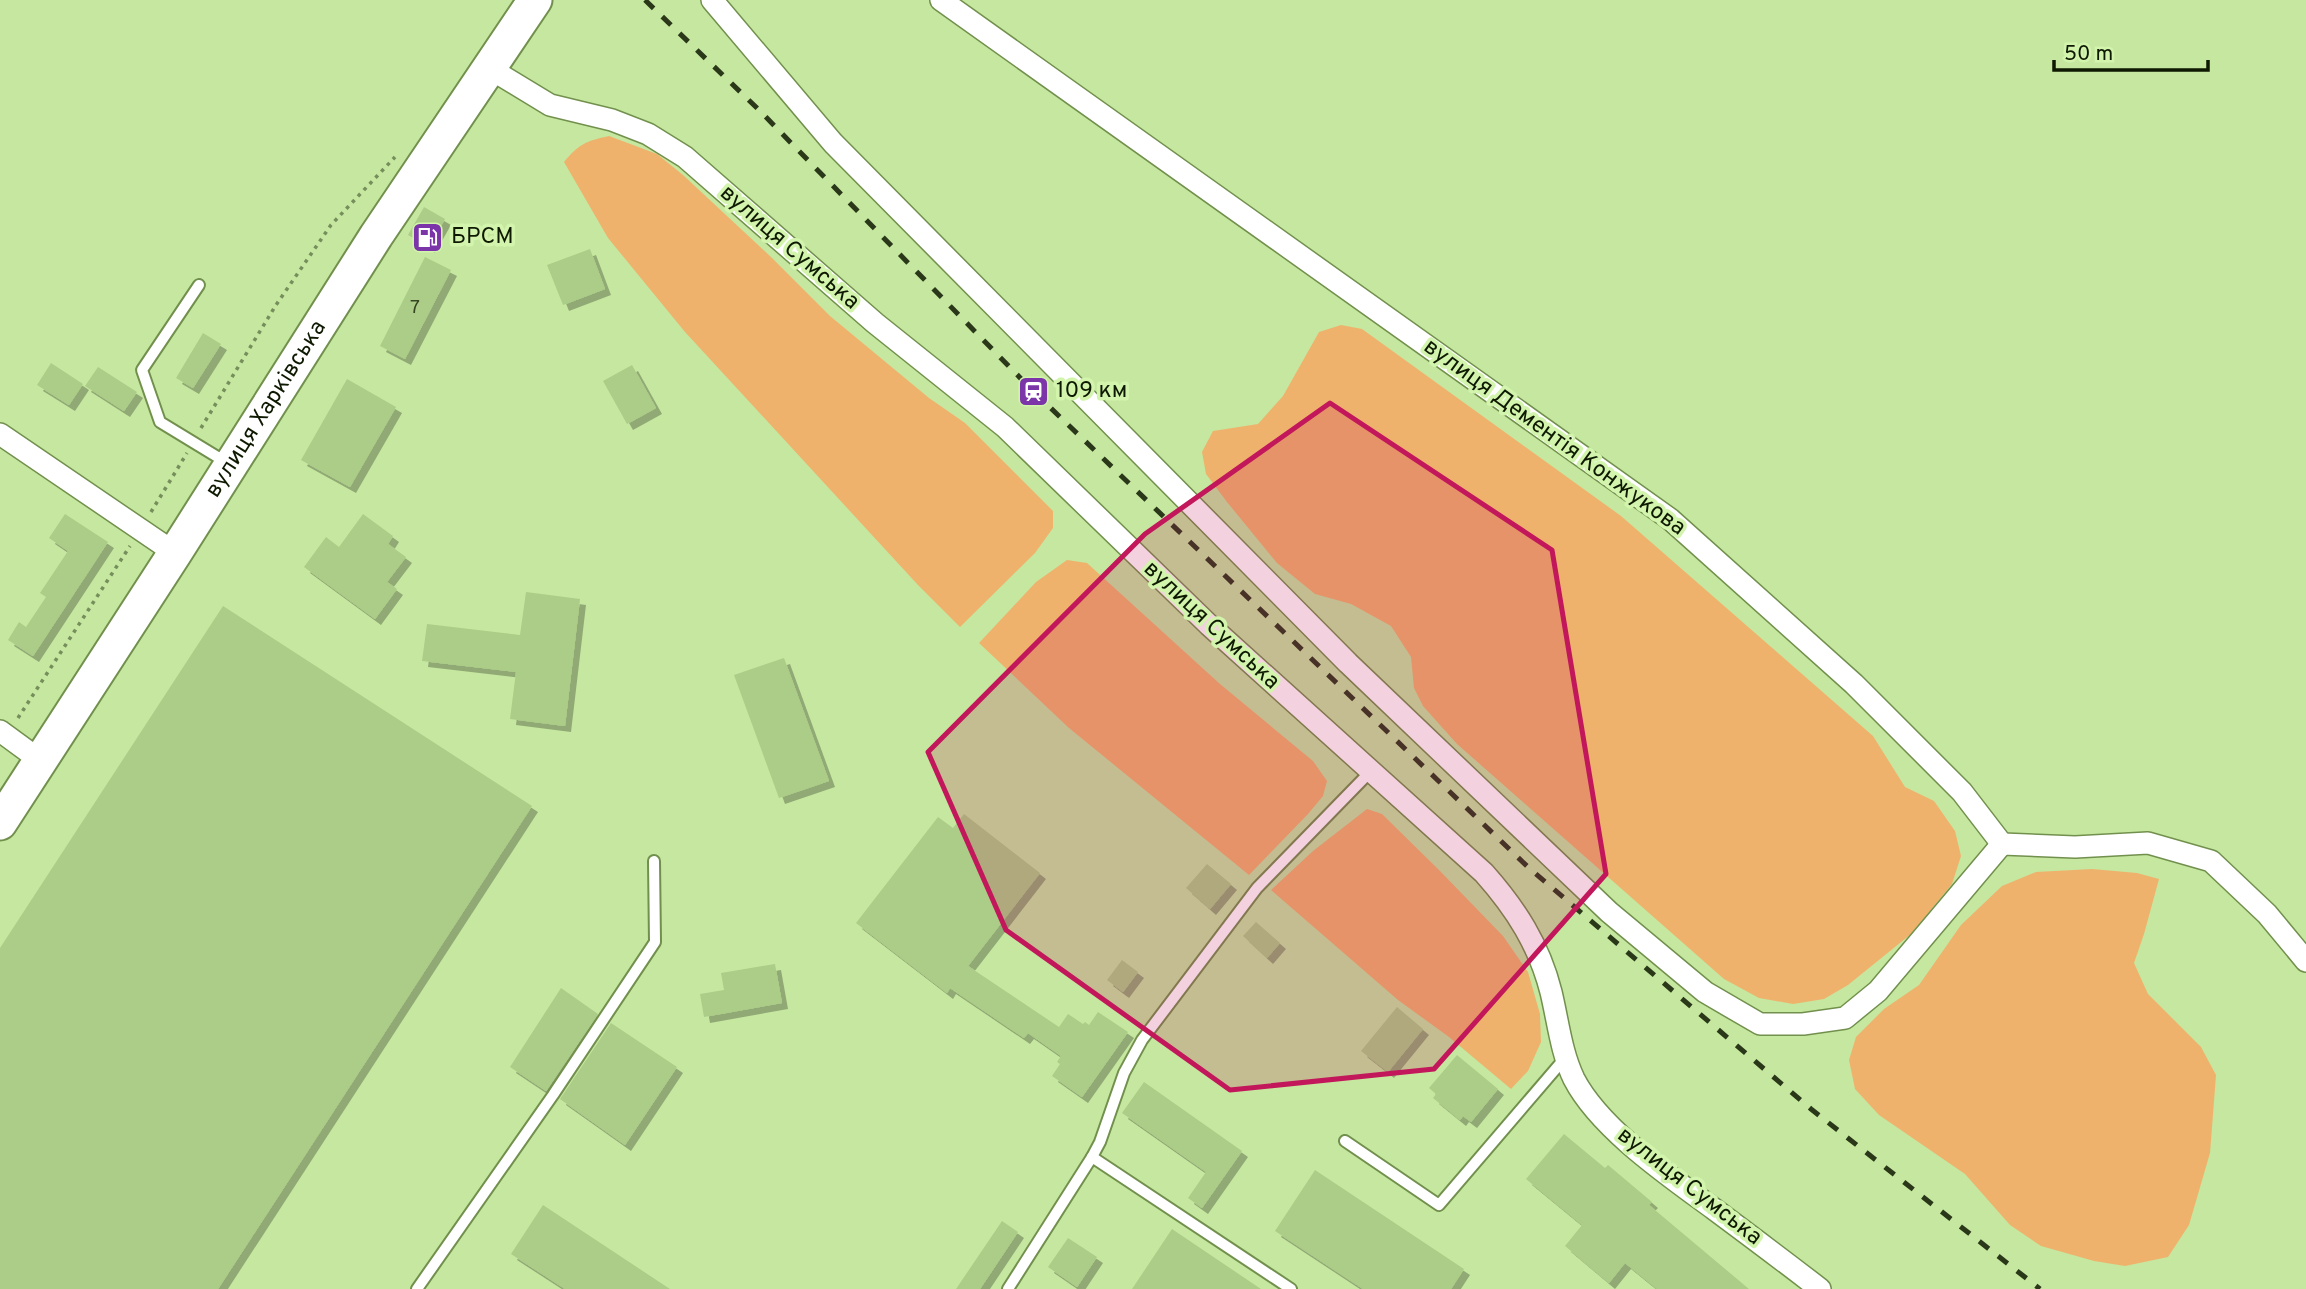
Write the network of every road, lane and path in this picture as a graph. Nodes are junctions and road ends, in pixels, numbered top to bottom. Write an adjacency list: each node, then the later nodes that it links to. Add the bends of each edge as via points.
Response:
1 (535, 0): 4 (main road, вулиця Харківська)
2 (712, 0): 13 (street, via 833,143 1348,663 1609,912 1705,992 1760,1024 1845,1018 1878,991)
3 (941, 0): 13 (street, вулиця Дементія Конжукова, via 1670,519 1854,684 1962,792)
4 (489, 68): 7 (main road, вулиця Харківська); 11 (street, вулиця Сумська, via 550,105 624,124 685,157 874,323 1005,427 1190,607)
5 (199, 285): 7 (lane, via 142,370 160,422)
6 (0, 434): 8 (street)
7 (231, 465): 8 (main road, вулиця Харківська)
8 (175, 553): 10 (main road, вулиця Харківська)
9 (0, 731): 10 (street)
10 (41, 761): 12 (main road, вулиця Харківська)
11 (1370, 772): 16 (street, вулиця Сумська, via 1484,873 1526,927 1550,989); 18 (lane, via 1257,888 1142,1040 1124,1073)
12 (0, 822)
13 (2001, 844): 15 (street, via 2148,843 2211,861 2267,914)
14 (654, 861): 19 (lane, via 655,942)
15 (2306, 961)
16 (1565, 1058): 17 (lane, via 1439,1205); 22 (street, вулиця Сумська, via 1588,1101 1634,1147)
17 (1345, 1141)
18 (1092, 1157): 20 (lane); 21 (lane)
19 (417, 1289)
20 (1008, 1289)
21 (1291, 1289)
22 (1820, 1289)

